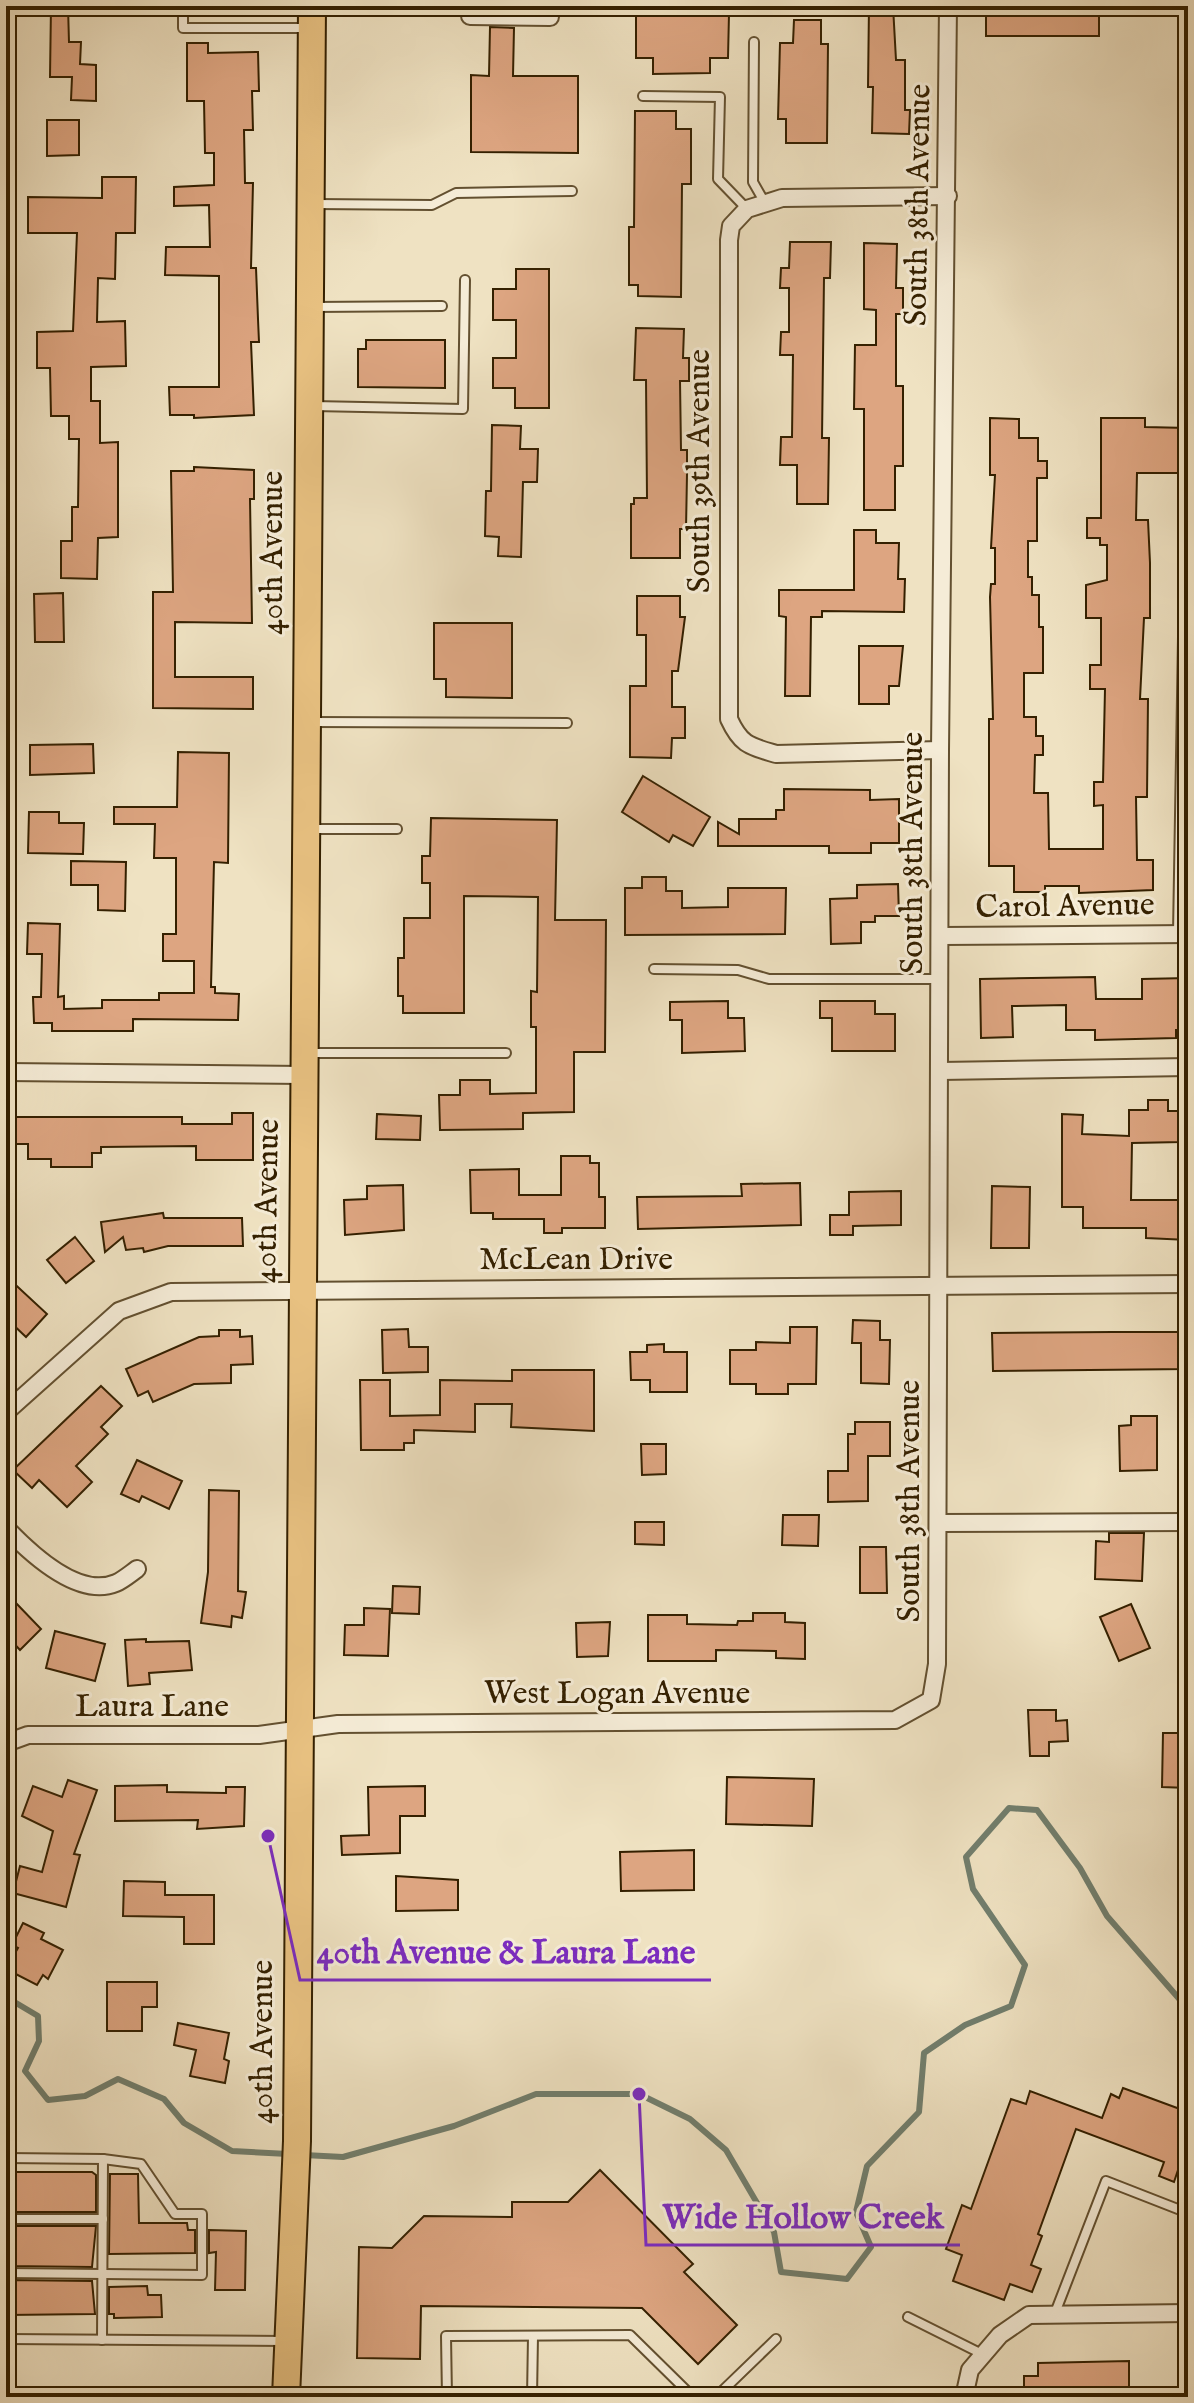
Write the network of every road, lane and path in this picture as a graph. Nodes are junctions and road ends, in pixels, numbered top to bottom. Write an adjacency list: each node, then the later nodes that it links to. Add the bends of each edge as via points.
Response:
1 (183, 6): 4 (lane, via 183,28)
2 (470, 6): 5 (street, via 470,16)
3 (948, 6): 9 (street, South 38th Avenue)
4 (312, 13): 10 (main road, 40th Avenue)
5 (550, 17)
6 (754, 42): 11 (lane, via 753,182)
7 (643, 96): 12 (lane, via 720,97 718,179)
8 (572, 191): 10 (lane, via 456,193 432,205)
9 (948, 196): 11 (street, via 782,198); 20 (street, South 38th Avenue)
10 (310, 204): 15 (main road, 40th Avenue)
11 (765, 204): 12 (street)
12 (747, 209): 20 (street, South 39th Avenue, via 731,226 729,240 727,704 738,738 776,754)
13 (465, 280): 16 (lane, via 463,409)
14 (442, 306): 15 (lane)
15 (309, 307): 16 (main road, 40th Avenue)
16 (309, 406): 18 (main road, 40th Avenue)
17 (1188, 578): 23 (street)
18 (306, 722): 19 (lane); 21 (main road, 40th Avenue)
19 (567, 723)
20 (940, 750): 24 (street, South 38th Avenue)
21 (305, 829): 22 (lane); 28 (main road, 40th Avenue)
22 (397, 829)
23 (1185, 934): 24 (street, Carol Avenue)
24 (942, 936): 26 (street, South 38th Avenue)
25 (654, 969): 26 (lane, via 738,970 769,979)
26 (941, 979): 30 (street, South 38th Avenue)
27 (506, 1053): 28 (lane)
28 (304, 1064): 31 (street); 34 (main road, 40th Avenue)
29 (1188, 1067): 30 (street)
30 (941, 1071): 33 (street, South 38th Avenue)
31 (6, 1072)
32 (1188, 1284): 33 (street, McLean Drive)
33 (938, 1287): 34 (street, McLean Drive); 37 (street, South 38th Avenue)
34 (300, 1289): 35 (street, McLean Drive, via 171,1292 140,1301 103,1325); 41 (main road, 40th Avenue)
35 (7, 1409)
36 (1187, 1522): 37 (street)
37 (938, 1523): 40 (street, South 38th Avenue, via 937,1664)
38 (6, 1528): 39 (street, via 37,1559 76,1582 114,1585)
39 (137, 1569)
40 (931, 1700): 41 (street, West Logan Avenue, via 895,1720)
41 (298, 1727): 42 (street, Laura Lane, via 259,1735 28,1735); 57 (main road, 40th Avenue, via 296,2209)
42 (6, 1743)
43 (6, 2158): 44 (lane)
44 (103, 2159): 47 (lane); 49 (lane, via 141,2164 175,2214 202,2214 202,2275)
45 (1188, 2213): 51 (lane, via 1106,2181)
46 (6, 2219): 47 (lane)
47 (103, 2219): 49 (lane)
48 (6, 2273): 49 (lane)
49 (102, 2274): 56 (lane)
50 (1188, 2313): 51 (street)
51 (1054, 2314): 58 (street, via 1029,2315)
52 (908, 2317): 58 (lane)
53 (533, 2336): 62 (lane, via 446,2336); 63 (lane); 64 (lane, via 630,2335)
54 (6, 2339): 56 (lane)
55 (776, 2339): 65 (lane)
56 (102, 2340): 57 (lane)
57 (288, 2341): 60 (main road, 40th Avenue)
58 (983, 2354): 66 (street, via 970,2370)
59 (335, 2396): 61 (lane)
60 (286, 2397)
61 (373, 2397)
62 (447, 2397)
63 (532, 2397)
64 (693, 2397)
65 (716, 2397)
66 (964, 2397)

